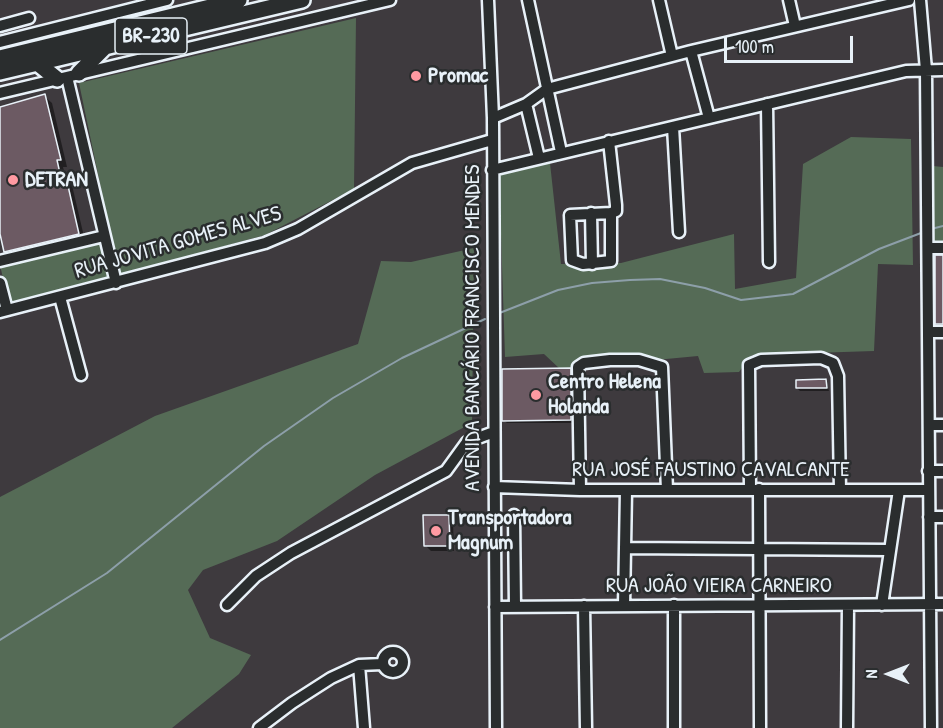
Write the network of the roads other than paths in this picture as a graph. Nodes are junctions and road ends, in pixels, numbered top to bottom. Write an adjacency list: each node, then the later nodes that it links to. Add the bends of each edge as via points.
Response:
1 (167, 0): 14 (street)
2 (239, 0): 18 (highway, BR-230)
3 (302, 0): 15 (highway, BR-230)
4 (390, 0): 23 (street)
5 (488, 0): 28 (street, AVENIDA BANCÁRIO FRANCISCO MENDES)
6 (528, 0): 24 (street)
7 (659, 0): 17 (street)
8 (789, 0): 13 (street)
9 (909, 0): 13 (street)
10 (920, 0): 20 (street)
11 (29, 18): 12 (street)
12 (0, 26)
13 (795, 26): 16 (street)
14 (0, 42)
15 (106, 46): 19 (highway, BR-230); 23 (highway)
16 (691, 51): 17 (street); 29 (street)
17 (672, 56): 24 (street)
18 (0, 58)
19 (36, 62): 22 (highway, BR-230); 23 (highway)
20 (926, 70): 21 (street); 27 (street, via 906,71); 40 (street)
21 (943, 70)
22 (0, 72)
23 (67, 76): 25 (street); 39 (street)
24 (547, 88): 26 (street); 33 (street)
25 (0, 93)
26 (526, 104): 28 (street); 34 (street)
27 (766, 104): 29 (street); 43 (street)
28 (493, 118): 31 (street, AVENIDA BANCÁRIO FRANCISCO MENDES)
29 (709, 118): 30 (street)
30 (673, 126): 32 (street); 38 (street)
31 (492, 140): 35 (street, AVENIDA BANCÁRIO FRANCISCO MENDES); 46 (street, RUA JOVITA GOMES ALVES, via 412,163 298,229 265,243)
32 (609, 141): 33 (street); 37 (street, via 616,205 616,211)
33 (561, 152): 34 (street)
34 (539, 158): 35 (street)
35 (492, 170): 54 (street, AVENIDA BANCÁRIO FRANCISCO MENDES)
36 (591, 213): 37 (street); 44 (street); 44 (street, via 570,214 570,256 575,262)
37 (611, 213): 44 (street, via 611,261)
38 (678, 232)
39 (104, 236): 42 (street, RUA JOVITA GOMES ALVES); 46 (street)
40 (928, 248): 41 (street); 49 (street)
41 (943, 248)
42 (0, 261)
43 (769, 261)
44 (592, 264)
45 (0, 283): 48 (street)
46 (116, 283): 47 (street, RUA JOVITA GOMES ALVES)
47 (60, 297): 48 (street, RUA JOVITA GOMES ALVES); 51 (street)
48 (3, 311)
49 (928, 332): 50 (street); 52 (street)
50 (943, 332)
51 (81, 375)
52 (929, 425): 53 (street); 55 (street)
53 (943, 425)
54 (494, 432): 56 (street, AVENIDA BANCÁRIO FRANCISCO MENDES); 72 (street, via 467,442 446,471 282,559 256,576)
55 (936, 471): 63 (street)
56 (494, 487): 58 (street, RUA JOSÉ FAUSTINO CAVALCANTE); 80 (street, AVENIDA BANCÁRIO FRANCISCO MENDES)
57 (754, 489): 60 (street, RUA JOSÉ FAUSTINO CAVALCANTE); 61 (street, RUA JOSÉ FAUSTINO CAVALCANTE); 61 (street, via 749,365 761,360 827,358 837,369); 68 (street)
58 (580, 490): 59 (street, RUA JOSÉ FAUSTINO CAVALCANTE); 60 (street, via 580,365 610,360 659,365 664,385)
59 (626, 490): 60 (street, RUA JOSÉ FAUSTINO CAVALCANTE); 67 (street)
60 (667, 490)
61 (840, 490): 62 (street, RUA JOSÉ FAUSTINO CAVALCANTE)
62 (899, 490): 63 (street, RUA JOSÉ FAUSTINO CAVALCANTE); 69 (street)
63 (928, 490): 65 (street)
64 (514, 515): 78 (street)
65 (929, 517): 66 (street); 70 (street)
66 (943, 517)
67 (626, 548): 68 (street); 75 (street)
68 (759, 548): 69 (street); 79 (street)
69 (888, 550): 73 (street)
70 (929, 604): 71 (street, RUA JOÃO VIEIRA CARNEIRO); 73 (street, RUA JOÃO VIEIRA CARNEIRO); 90 (street)
71 (943, 604)
72 (227, 605)
73 (882, 605): 77 (street, RUA JOÃO VIEIRA CARNEIRO)
74 (584, 606): 75 (street, RUA JOÃO VIEIRA CARNEIRO); 78 (street, RUA JOÃO VIEIRA CARNEIRO); 86 (street)
75 (624, 606): 76 (street, RUA JOÃO VIEIRA CARNEIRO)
76 (674, 606): 79 (street, RUA JOÃO VIEIRA CARNEIRO); 87 (street)
77 (848, 606): 79 (street, RUA JOÃO VIEIRA CARNEIRO); 89 (street)
78 (515, 607): 80 (street, RUA JOÃO VIEIRA CARNEIRO)
79 (760, 607): 88 (street)
80 (495, 608): 85 (street, AVENIDA BANCÁRIO FRANCISCO MENDES)
81 (383, 664): 82 (street)
82 (359, 665): 83 (street, via 301,696); 84 (street)
83 (259, 728)
84 (364, 728)
85 (496, 728)
86 (586, 728)
87 (674, 728)
88 (760, 728)
89 (847, 728)
90 (931, 728)

